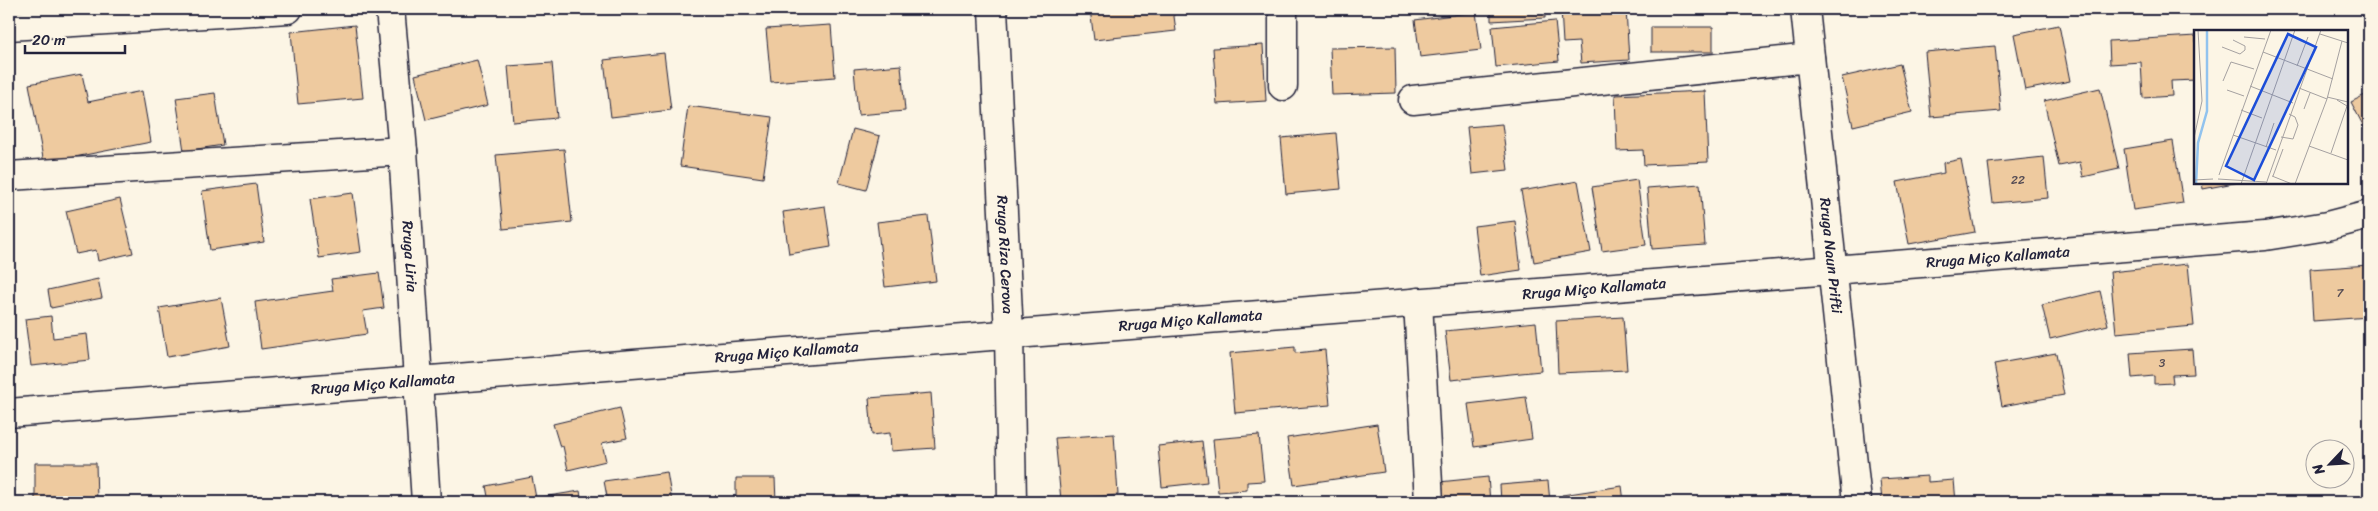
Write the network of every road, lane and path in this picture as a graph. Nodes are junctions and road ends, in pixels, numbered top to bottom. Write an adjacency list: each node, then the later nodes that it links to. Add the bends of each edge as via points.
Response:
1 (288, 9): 6 (street)
2 (390, 9): 10 (street, Rruga Liria)
3 (993, 9): 15 (street, Rruga Riza Cerova)
4 (1282, 9): 8 (street)
5 (1805, 9): 7 (street, Rruga Naun Prifti)
6 (9, 26)
7 (1810, 58): 9 (street); 13 (street, Rruga Naun Prifti)
8 (1283, 86)
9 (1413, 100)
10 (403, 151): 11 (street); 16 (street, Rruga Liria)
11 (9, 176)
12 (2369, 215): 13 (street, Rruga Miço Kallamata, via 2265,236)
13 (1833, 270): 14 (street, Rruga Miço Kallamata); 21 (street, Rruga Naun Prifti)
14 (1418, 302): 15 (street, Rruga Miço Kallamata); 20 (street)
15 (1008, 334): 16 (street, Rruga Miço Kallamata); 19 (street, Rruga Riza Cerova)
16 (418, 380): 17 (street, Rruga Miço Kallamata); 18 (street, Rruga Liria)
17 (9, 413)
18 (426, 502)
19 (1012, 502)
20 (1430, 502)
21 (1857, 502)

